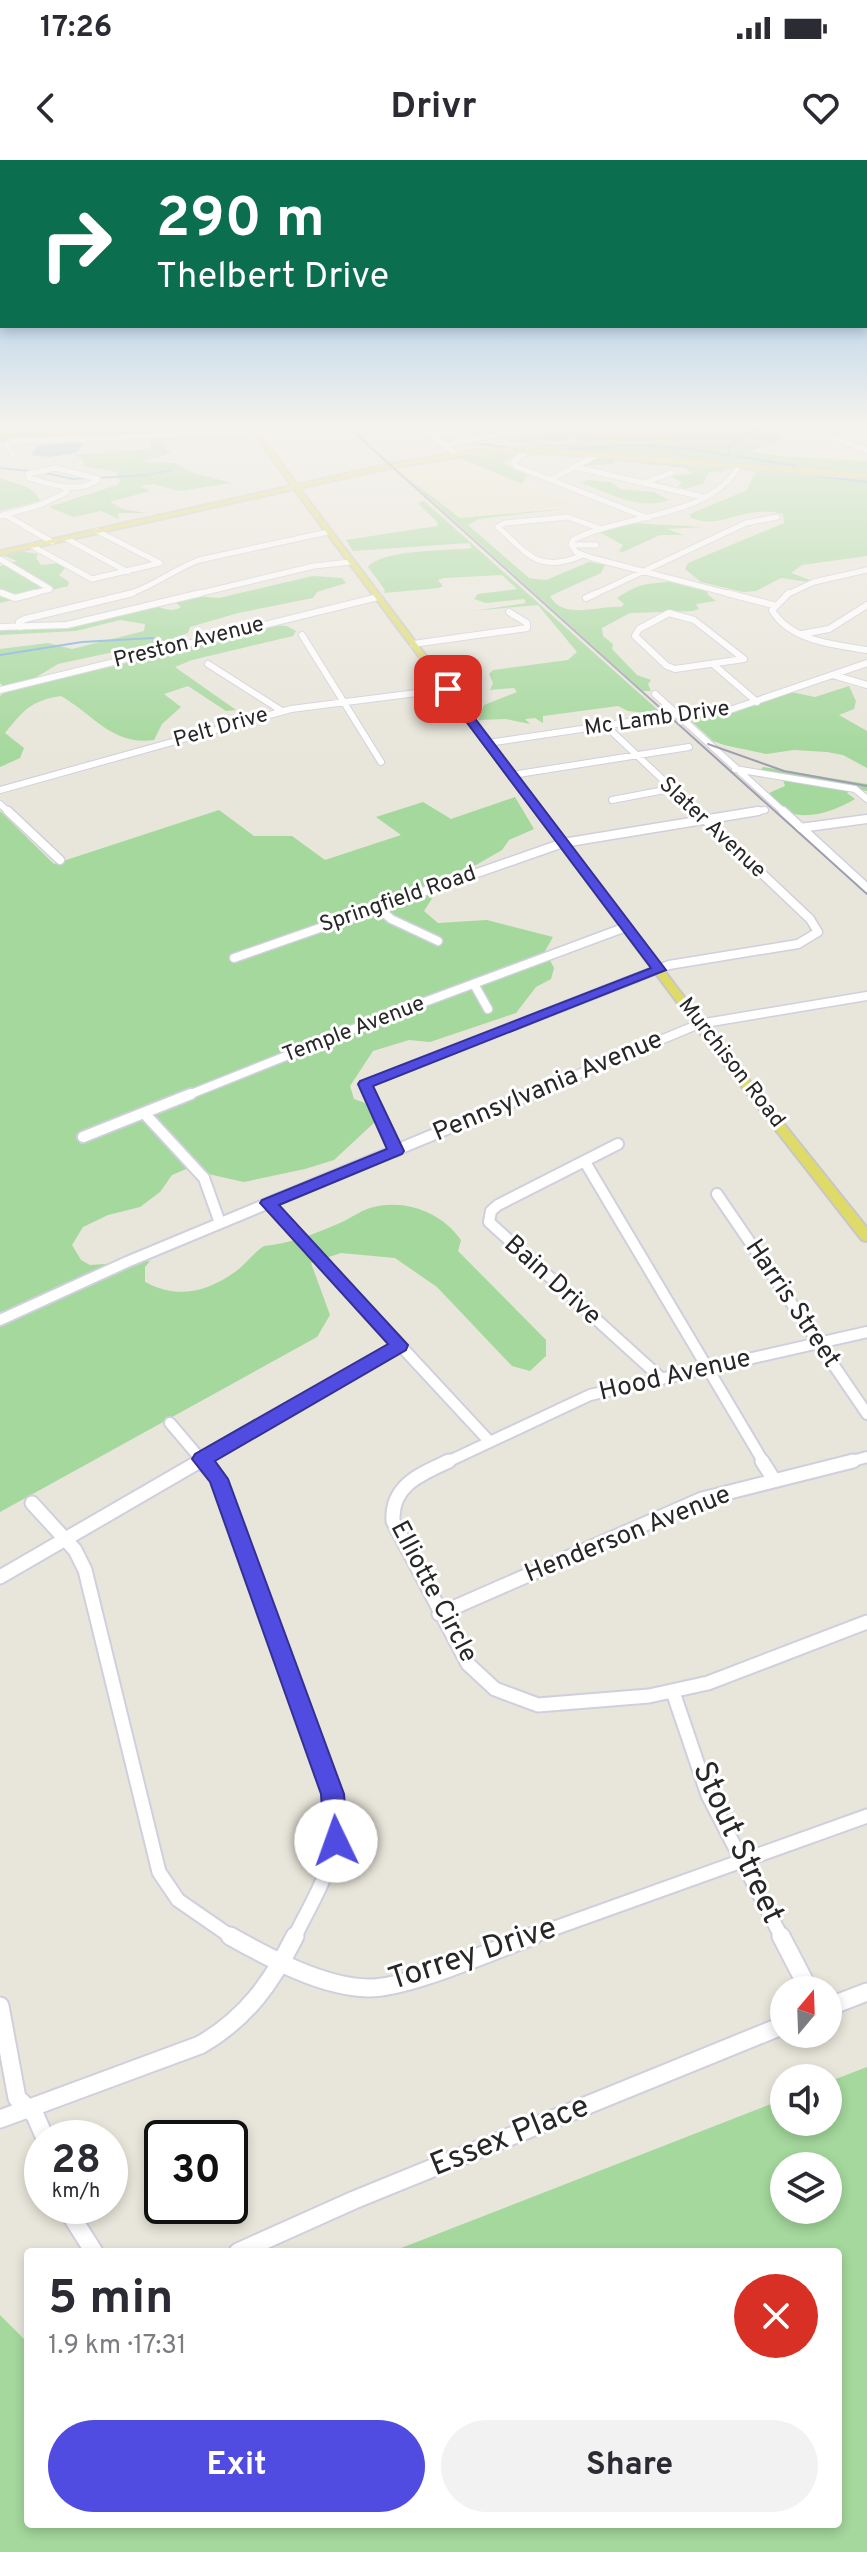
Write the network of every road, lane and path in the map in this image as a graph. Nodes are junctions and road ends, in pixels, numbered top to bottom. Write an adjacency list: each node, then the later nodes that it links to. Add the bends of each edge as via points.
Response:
1 (44, 538): 10 (street)
2 (72, 538): 9 (main road)
3 (110, 538): 18 (street, via 160,562)
4 (302, 538): 27 (street, via 199,560 145,590 25,619)
5 (332, 538): 16 (main road, Murchison Road)
6 (507, 538): 14 (street, via 547,566)
7 (575, 538): 11 (street)
8 (715, 538): 19 (street)
9 (67, 539): 10 (main road); 18 (street)
10 (52, 542): 13 (main road)
11 (571, 545): 12 (street); 14 (street)
12 (596, 545)
13 (32, 546): 15 (main road); 18 (street, via 89,579)
14 (583, 555): 19 (street)
15 (0, 556): 20 (street, via 50,589 10,598)
16 (351, 562): 21 (main road, Murchison Road); 27 (street, via 314,566 67,625)
17 (866, 570): 23 (street, via 807,585)
18 (128, 572)
19 (643, 572): 22 (street); 23 (street)
20 (0, 592)
21 (378, 597): 30 (main road, Murchison Road); 38 (street, Preston Avenue)
22 (586, 598)
23 (773, 605): 28 (street, via 774,614)
24 (867, 605): 28 (street, via 829,629)
25 (509, 612): 30 (street, via 528,626)
26 (0, 627): 27 (street)
27 (20, 627)
28 (802, 634): 31 (street, via 824,645)
29 (302, 635): 40 (street)
30 (413, 644): 37 (main road, Murchison Road)
31 (867, 650)
32 (867, 663): 35 (street, Mc Lamb Drive)
33 (208, 664): 42 (street)
34 (714, 665): 34 (street, via 744,659 687,617 669,613 635,633 669,667); 41 (street)
35 (833, 675): 36 (street); 41 (street, Mc Lamb Drive)
36 (867, 685)
37 (448, 689): 40 (street, Pelt Drive); 45 (main road, Murchison Road)
38 (0, 690)
39 (655, 694): 43 (street)
40 (344, 702): 42 (street, Pelt Drive); 48 (street)
41 (757, 702): 43 (street, Mc Lamb Drive)
42 (282, 711): 52 (street, Pelt Drive)
43 (677, 715): 44 (street, Mc Lamb Drive); 49 (street)
44 (605, 725): 45 (street, Mc Lamb Drive); 47 (street, Slater Avenue)
45 (488, 743): 50 (main road, Murchison Road)
46 (689, 747): 47 (street)
47 (636, 756): 50 (street); 51 (street, Slater Avenue)
48 (381, 762)
49 (734, 769): 53 (street, via 855,789); 59 (street)
50 (512, 775): 60 (main road, Murchison Road)
51 (670, 789): 54 (street); 58 (street, Slater Avenue)
52 (0, 790)
53 (867, 799)
54 (612, 800)
55 (0, 804): 61 (street)
56 (765, 810): 58 (street, Springfield Road)
57 (867, 819): 59 (street)
58 (703, 821): 60 (street, Springfield Road); 69 (street, Slater Avenue, via 818,932 798,944)
59 (800, 828): 63 (street)
60 (563, 843): 65 (street, Springfield Road); 66 (main road, Murchison Road)
61 (60, 860)
62 (867, 877): 63 (street)
63 (856, 879): 64 (street)
64 (867, 888)
65 (377, 907): 67 (street); 68 (street, Springfield Road)
66 (626, 927): 69 (main road, Murchison Road); 70 (street, Temple Avenue)
67 (438, 941)
68 (234, 958)
69 (659, 970): 73 (main road, Murchison Road); 77 (street, via 365,1084)
70 (474, 984): 72 (street); 74 (street, Temple Avenue)
71 (867, 996): 73 (street, Pennsylvania Avenue)
72 (488, 1009)
73 (699, 1024): 77 (street, Pennsylvania Avenue); 81 (main road, Murchison Road)
74 (144, 1113): 75 (street, Temple Avenue); 82 (street, via 204,1178)
75 (83, 1137)
76 (618, 1144): 78 (street, Bain Drive)
77 (396, 1151): 80 (street, Pennsylvania Avenue)
78 (585, 1162): 88 (street); 89 (street, Bain Drive, via 498,1205 489,1222)
79 (717, 1194): 86 (street, Harris Street)
80 (268, 1203): 82 (street, Pennsylvania Avenue); 87 (street)
81 (861, 1221): 83 (main road, Murchison Road)
82 (220, 1223): 84 (street, Pennsylvania Avenue)
83 (867, 1237)
84 (0, 1320)
85 (867, 1332): 86 (street, Hood Avenue)
86 (819, 1343): 88 (street, Hood Avenue); 90 (street, Harris Street)
87 (399, 1345): 92 (street); 94 (street)
88 (707, 1369): 89 (street, Hood Avenue); 95 (street)
89 (662, 1379): 92 (street, Hood Avenue, via 590,1395)
90 (867, 1414)
91 (170, 1423): 94 (street)
92 (489, 1441): 99 (street, Elliotte Circle, via 418,1475 394,1501 395,1530)
93 (867, 1457): 95 (street, Henderson Avenue)
94 (202, 1459): 97 (street); 104 (street, via 218,1479 335,1809 336,1841 328,1873)
95 (774, 1480): 99 (street, Henderson Avenue, via 702,1499)
96 (32, 1503): 97 (street, Torrey Drive)
97 (66, 1539): 98 (street); 104 (street, Torrey Drive, via 85,1570 157,1867 168,1888 197,1916)
98 (0, 1577)
99 (439, 1614): 101 (street, Elliotte Circle, via 477,1675 523,1702 554,1706)
100 (867, 1622): 101 (street, Elliotte Circle)
101 (673, 1692): 103 (street, Stout Street, via 708,1795)
102 (867, 1816): 103 (street, Torrey Drive)
103 (742, 1861): 104 (street, Torrey Drive, via 380,1987 345,1985); 105 (street, Stout Street)
104 (280, 1959): 110 (street, via 255,2006 217,2037)
105 (802, 1976)
106 (867, 1992): 107 (street)
107 (842, 2002)
108 (0, 2006): 110 (street, via 17,2098)
109 (770, 2031): 115 (street, Essex Place)
110 (31, 2108): 111 (street); 112 (street)
111 (0, 2119)
112 (39, 2120)
113 (76, 2224): 114 (street)
114 (91, 2248)
115 (247, 2248)

